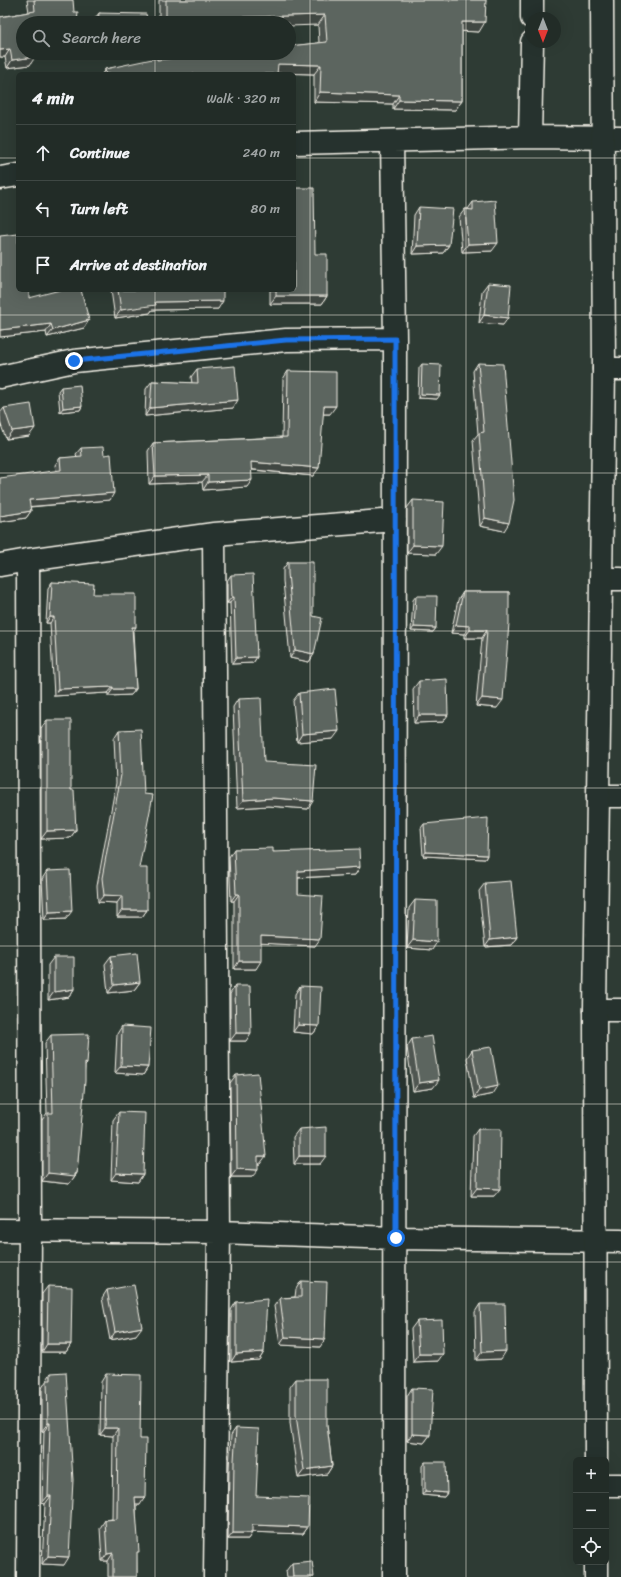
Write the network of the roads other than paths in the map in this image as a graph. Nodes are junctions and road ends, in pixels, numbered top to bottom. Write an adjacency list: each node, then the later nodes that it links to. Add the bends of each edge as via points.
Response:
1 (532, 0): 3 (street)
2 (602, 0): 6 (street)
3 (532, 12)
4 (532, 48): 5 (street)
5 (530, 137): 6 (street); 7 (street)
6 (612, 139): 12 (street)
7 (392, 141): 8 (street); 11 (street)
8 (296, 143)
9 (16, 175): 10 (street)
10 (0, 178)
11 (395, 339): 13 (street, via 279,341 74,361); 14 (street)
12 (612, 369): 18 (street)
13 (0, 377)
14 (395, 520): 15 (street); 26 (street)
15 (214, 534): 16 (street); 25 (street)
16 (28, 560): 17 (street); 24 (street)
17 (0, 565)
18 (611, 579): 19 (street)
19 (598, 796): 20 (street); 21 (street)
20 (621, 796)
21 (595, 1010): 22 (street); 27 (street)
22 (621, 1010)
23 (0, 1230): 24 (street)
24 (30, 1230): 25 (street); 33 (street)
25 (219, 1232): 26 (street); 34 (street)
26 (396, 1238): 27 (street); 35 (street)
27 (596, 1241): 28 (street); 29 (street)
28 (621, 1241)
29 (596, 1457)
30 (609, 1484): 31 (street)
31 (621, 1485)
32 (596, 1565): 36 (street)
33 (28, 1577)
34 (215, 1577)
35 (394, 1577)
36 (596, 1577)

